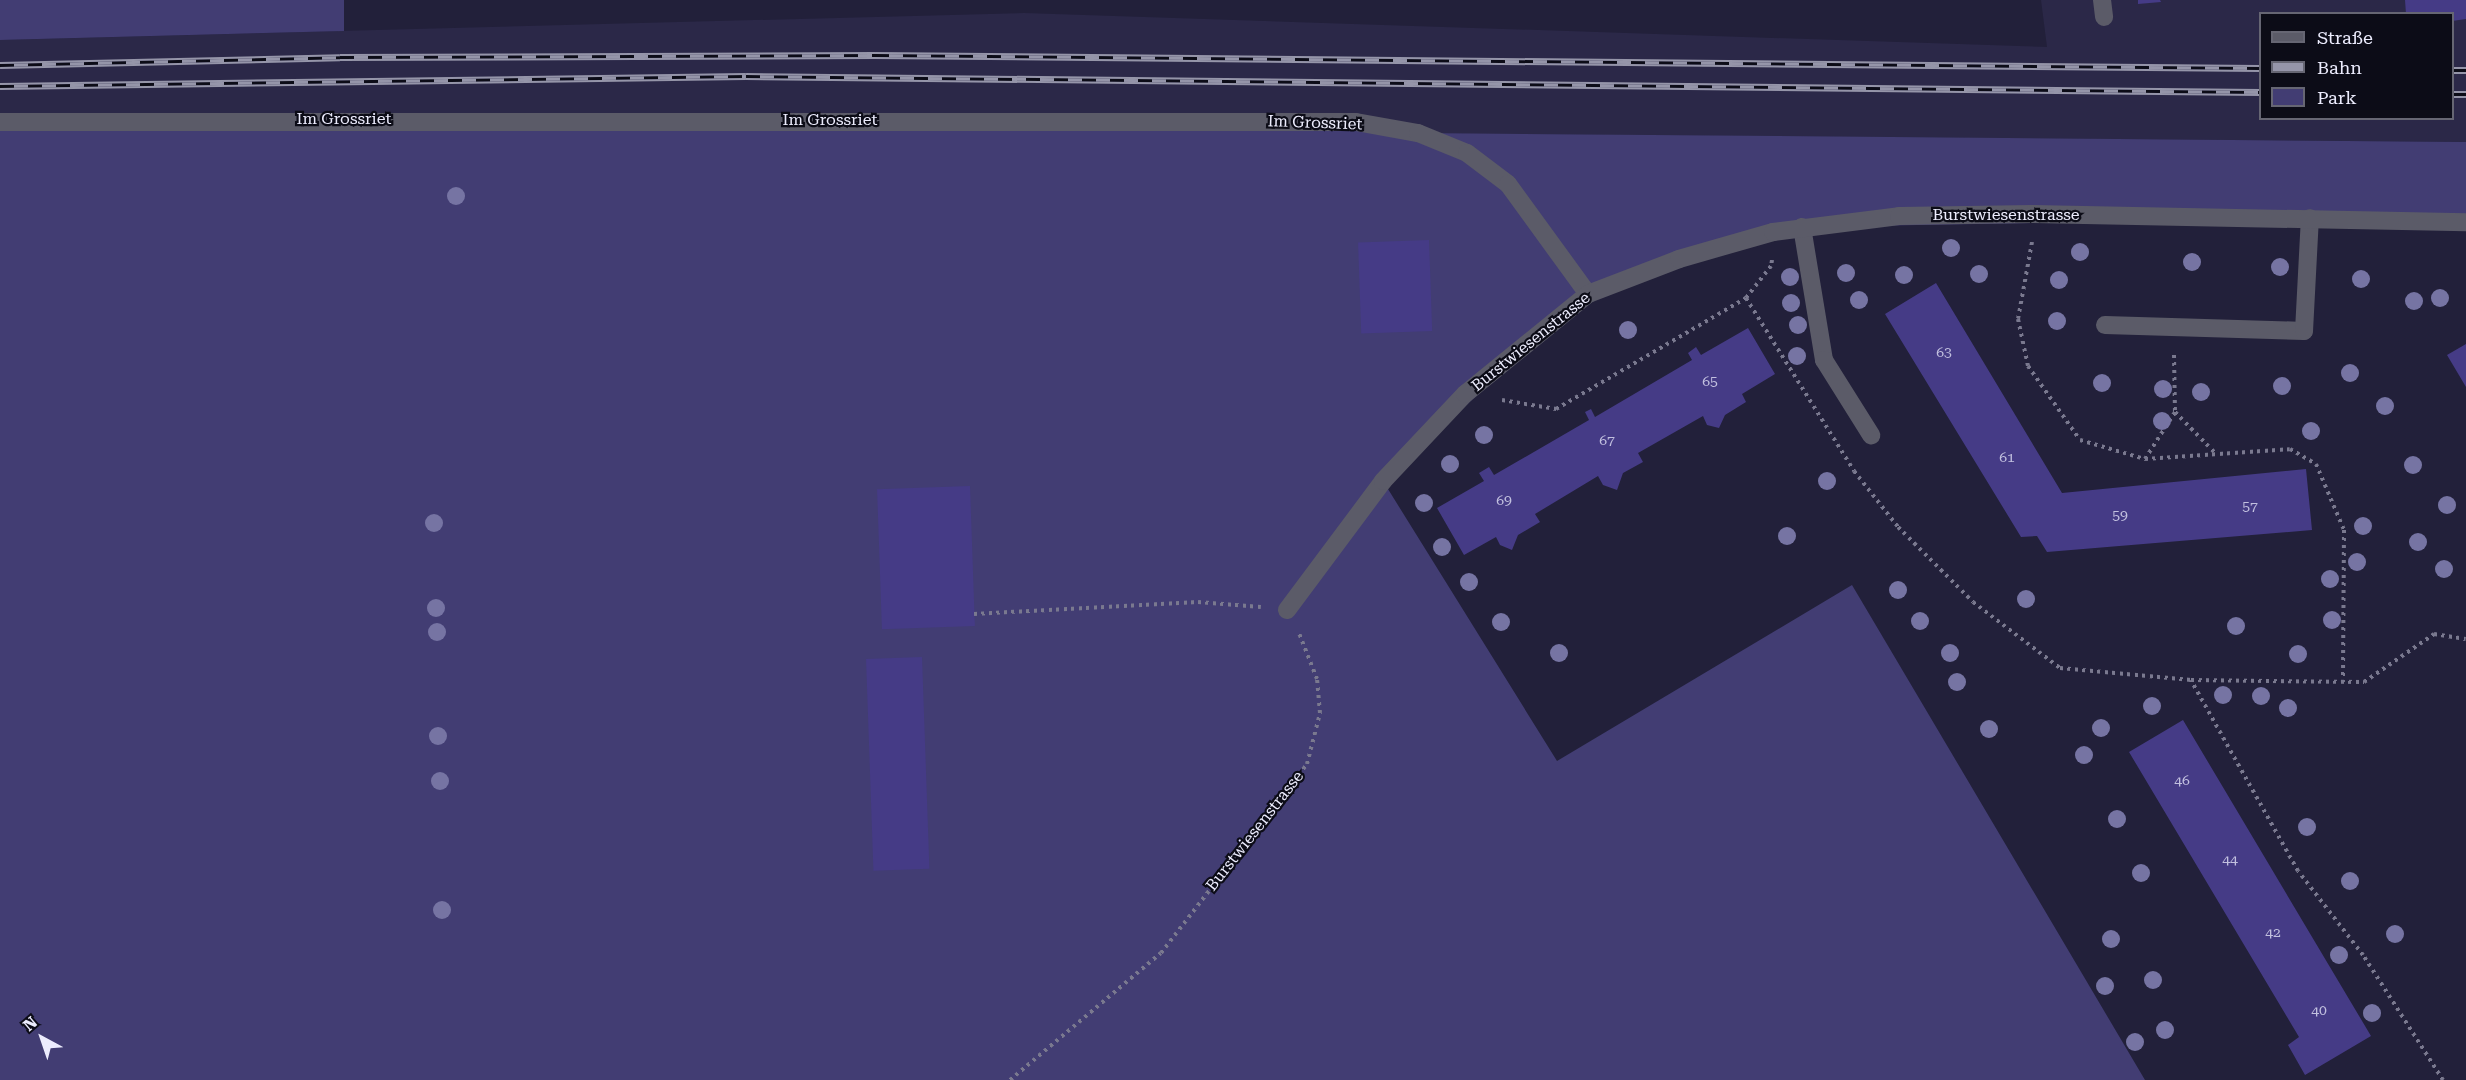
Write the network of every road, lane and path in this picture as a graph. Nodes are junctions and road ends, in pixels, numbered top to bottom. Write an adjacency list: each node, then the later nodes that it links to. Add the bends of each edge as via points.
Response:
1 (0, 122): 7 (street, Im Grossriet, via 1356,122 1418,133 1467,153 1508,184)
2 (2033, 214): 3 (street, Burstwiesenstrasse); 5 (street, Burstwiesenstrasse, via 1899,216); 15 (path, via 2032,247 2018,320 2028,366 2080,440)
3 (2310, 218): 4 (street, Burstwiesenstrasse); 10 (street, via 2304,331)
4 (2466, 222)
5 (1802, 226): 6 (street, Burstwiesenstrasse); 13 (street, via 1824,360)
6 (1773, 232): 7 (street, Burstwiesenstrasse, via 1679,259); 8 (path, via 1772,266)
7 (1588, 294): 11 (street, Burstwiesenstrasse)
8 (1746, 298): 11 (path, via 1556,409); 19 (path, via 1854,471 1899,527 1973,602 2060,668)
9 (2105, 324): 10 (street)
10 (2173, 327): 12 (path)
11 (1465, 394): 16 (street, Burstwiesenstrasse, via 1383,481)
12 (2175, 412): 14 (path); 15 (path)
13 (1871, 435)
14 (2216, 454): 15 (path); 20 (path, via 2290,449 2316,464 2344,530)
15 (2145, 459)
16 (1287, 610): 17 (path, via 1198,602); 21 (path, Burstwiesenstrasse, via 1317,679 1320,713 1307,764 1161,952)
17 (974, 614)
18 (2466, 639): 20 (path, via 2434,634 2364,682)
19 (2191, 680): 20 (path); 22 (path, via 2298,871 2363,955)
20 (2343, 682)
21 (1010, 1080)
22 (2443, 1080)

